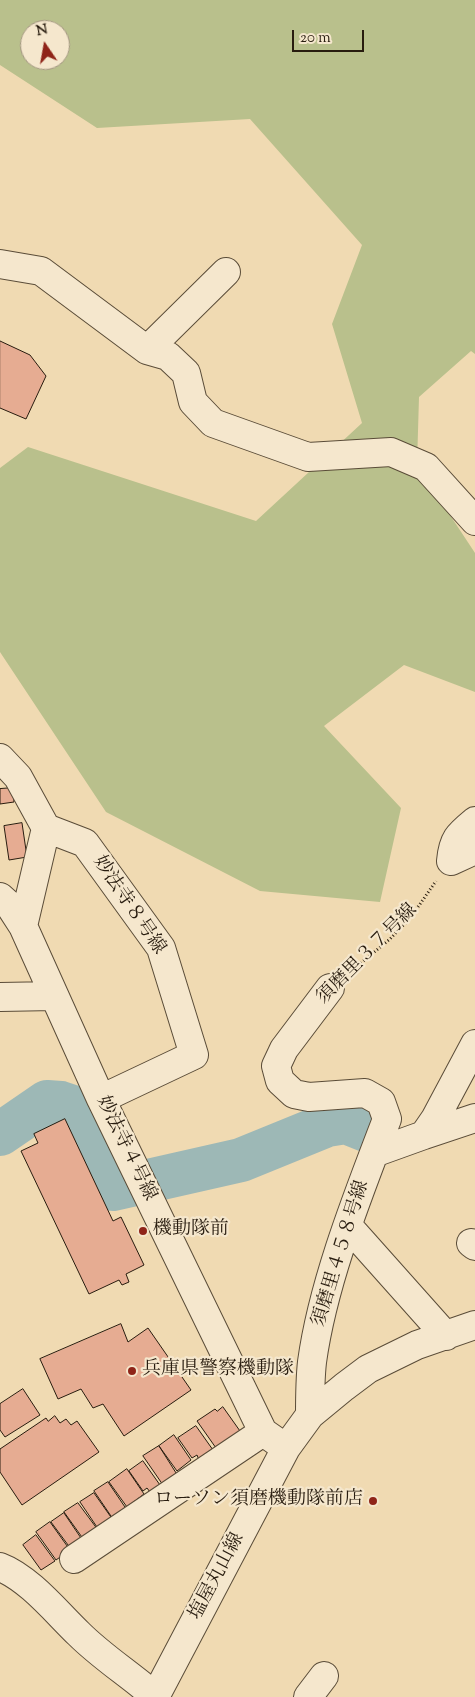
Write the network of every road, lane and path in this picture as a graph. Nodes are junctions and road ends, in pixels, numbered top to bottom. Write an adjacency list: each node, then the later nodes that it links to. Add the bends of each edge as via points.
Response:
1 (0, 264): 3 (street, via 41,271)
2 (226, 272): 3 (street)
3 (147, 350): 4 (street, via 168,356 186,373 193,402 212,422 308,457 391,452 426,467)
4 (475, 521)
5 (0, 758): 7 (street, via 18,777)
6 (475, 821): 8 (street, via 461,832 452,846)
7 (46, 828): 10 (street); 15 (street, 妙法寺８号線, via 85,843 161,948 194,1056)
8 (463, 856): 11 (path, 須磨里３７号線, via 390,939)
9 (0, 897): 10 (street, 妙法寺４号線)
10 (23, 926): 12 (street, 妙法寺４号線)
11 (330, 988): 18 (street, 須磨里３７号線, via 284,1048 276,1066 280,1081 294,1094 309,1097 366,1093 381,1102 386,1119)
12 (54, 996): 13 (street); 15 (street, 妙法寺４号線)
13 (0, 997)
14 (475, 1044): 17 (street)
15 (101, 1099): 23 (street, 妙法寺４号線)
16 (475, 1118): 17 (street)
17 (424, 1135): 18 (street)
18 (374, 1153): 19 (street, 須磨里４５８号線)
19 (348, 1226): 21 (street); 22 (street, 須磨里４５８号線, via 324,1302 312,1363)
20 (475, 1326): 21 (street, 塩屋丸山線)
21 (446, 1336): 22 (street, 塩屋丸山線, via 417,1345 368,1369)
22 (310, 1416): 24 (street, 塩屋丸山線)
23 (263, 1432): 24 (street, 妙法寺４号線); 25 (street)
24 (286, 1448): 28 (street, 塩屋丸山線)
25 (74, 1559)
26 (0, 1567): 28 (street, via 47,1601 80,1635)
27 (324, 1676): 29 (street)
28 (155, 1696)
29 (308, 1697)

